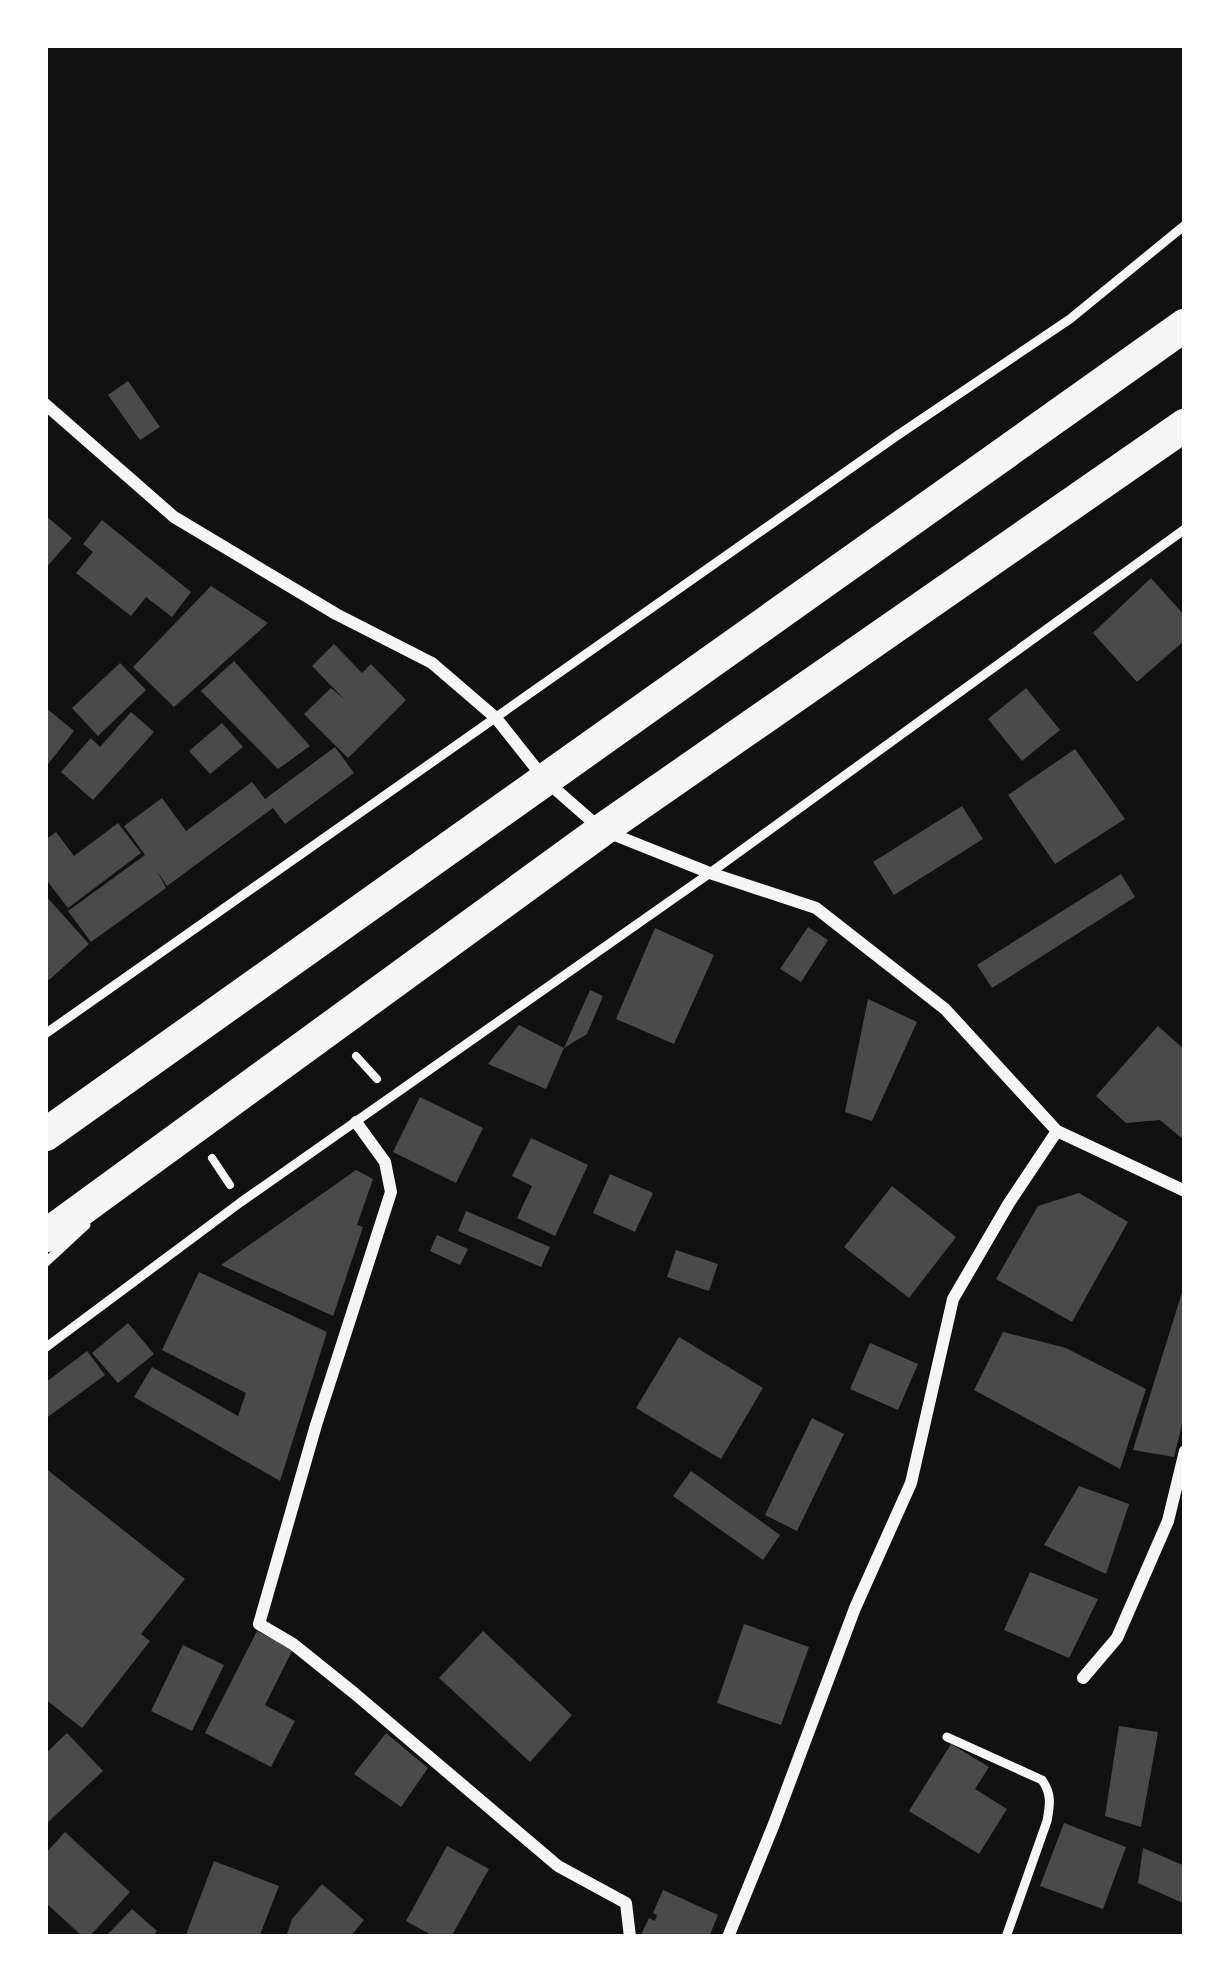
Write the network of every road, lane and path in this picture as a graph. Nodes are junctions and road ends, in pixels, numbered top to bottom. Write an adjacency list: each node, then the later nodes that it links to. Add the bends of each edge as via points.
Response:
1 (1185, 225): 8 (lane, via 1070,319)
2 (1185, 311): 4 (lane)
3 (1185, 325): 4 (highway)
4 (1121, 371): 9 (highway)
5 (45, 404): 8 (street, via 174,517 432,662)
6 (1185, 425): 10 (highway)
7 (1185, 530): 11 (lane)
8 (496, 718): 9 (street); 12 (lane)
9 (545, 781): 10 (street); 15 (highway)
10 (602, 830): 11 (street); 16 (highway)
11 (710, 873): 13 (lane); 14 (street, via 816,908 945,1009)
12 (45, 1034)
13 (356, 1122): 22 (lane); 26 (street, via 385,1162 391,1192 259,1624 558,1866 626,1903)
14 (1057, 1131): 17 (street); 27 (street, via 952,1299 911,1483)
15 (45, 1135)
16 (179, 1140): 18 (lane); 20 (highway)
17 (1185, 1191)
18 (112, 1202)
19 (95, 1217): 21 (lane)
20 (45, 1236)
21 (45, 1262)
22 (45, 1348)
23 (1185, 1451): 24 (street, via 1168,1521 1117,1638)
24 (1083, 1678)
25 (947, 1737): 28 (lane, via 1049,1790 1047,1821)
26 (630, 1937)
27 (728, 1937)
28 (1006, 1937)

